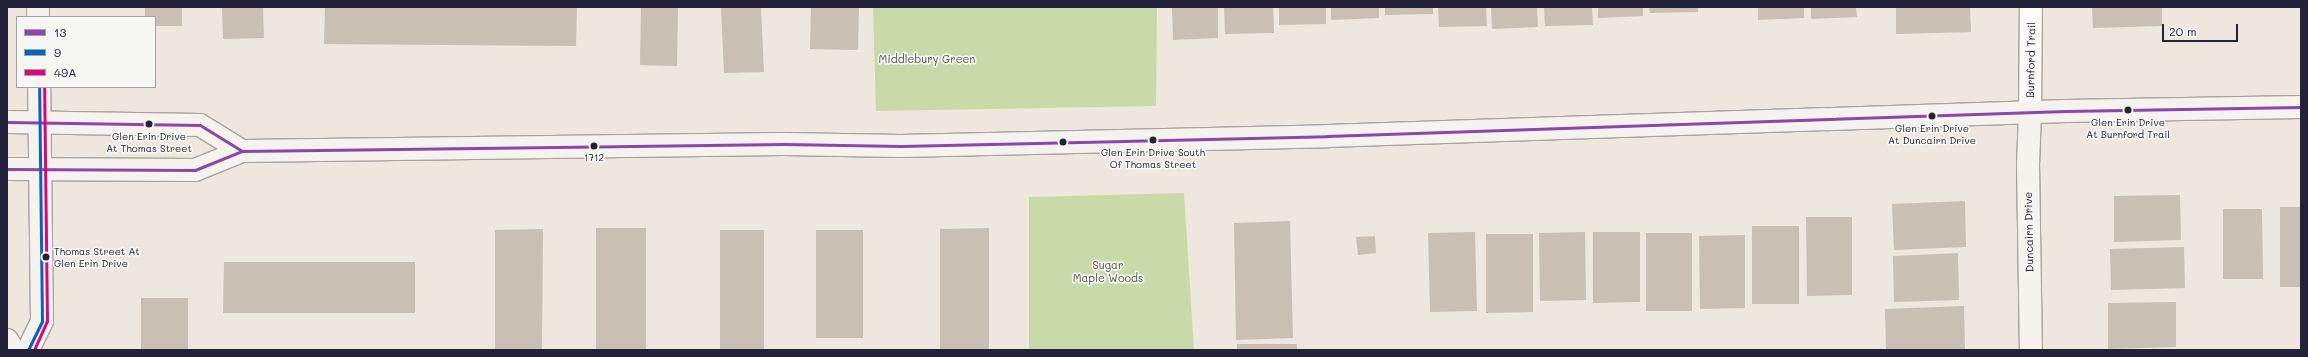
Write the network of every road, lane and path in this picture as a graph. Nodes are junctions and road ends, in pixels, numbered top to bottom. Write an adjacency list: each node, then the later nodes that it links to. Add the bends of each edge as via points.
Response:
1 (2031, 7): 4 (street, Burnford Trail)
2 (39, 88): 5 (street)
3 (2301, 107): 4 (street)
4 (2030, 113): 7 (street, via 1335,136 909,146 784,144); 13 (street, Duncairn Drive, via 2028,164)
5 (39, 121): 6 (street); 7 (street, via 200,125); 9 (street)
6 (7, 122)
7 (242, 151): 9 (street, via 195,170)
8 (7, 169): 9 (street)
9 (39, 169): 12 (street, via 42,321)
10 (7, 340): 11 (street)
11 (13, 350)
12 (28, 350)
13 (2031, 350)

